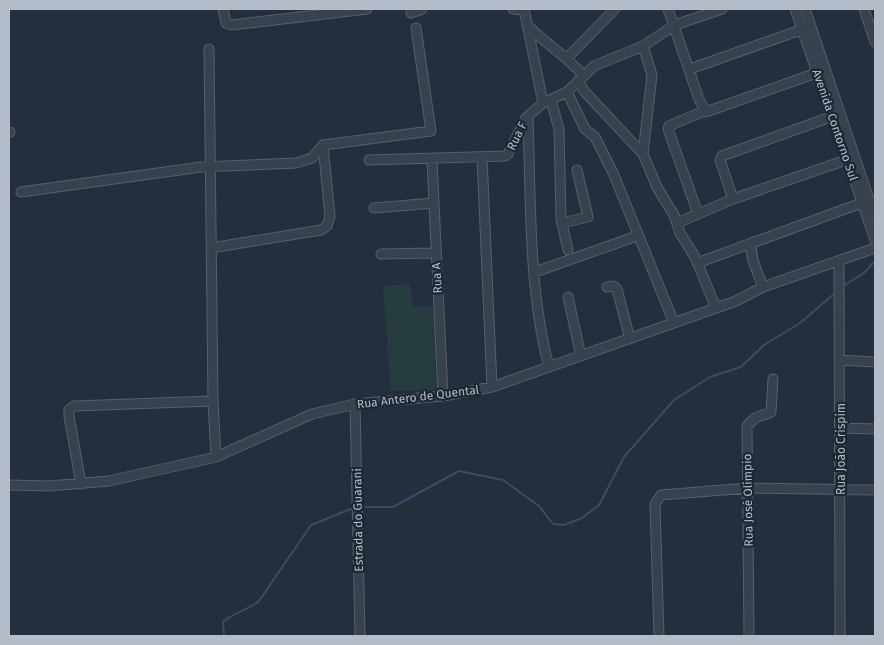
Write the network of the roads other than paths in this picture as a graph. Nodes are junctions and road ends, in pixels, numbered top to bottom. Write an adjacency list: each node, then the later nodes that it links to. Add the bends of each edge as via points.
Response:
1 (223, 9): 2 (street, via 226,23 232,25)
2 (367, 9)
3 (422, 9): 12 (street)
4 (513, 9): 11 (street)
5 (615, 9): 20 (street)
6 (668, 9): 13 (street)
7 (722, 9): 13 (street, Rua F)
8 (795, 9): 15 (street, Avenida Contorno Sul)
9 (805, 9): 15 (street, Avenida Contorno Sul)
10 (864, 9): 17 (street)
11 (524, 10): 14 (street)
12 (411, 13)
13 (675, 25): 18 (street, Rua F); 21 (street)
14 (527, 26): 20 (street, via 544,43); 25 (street)
15 (806, 27): 21 (street); 22 (street, Avenida Contorno Sul)
16 (416, 28): 29 (street, via 431,131)
17 (875, 42)
18 (643, 46): 23 (street, Rua F, via 594,66); 30 (street, via 652,75)
19 (209, 49): 35 (street)
20 (567, 58): 23 (street)
21 (690, 68): 26 (street)
22 (821, 72): 26 (street); 27 (street, Avenida Contorno Sul)
23 (580, 78): 24 (street, Rua F); 30 (street, via 585,92)
24 (567, 92): 25 (street, Rua F); 48 (street, via 585,129 603,152)
25 (547, 101): 28 (street, Rua F); 46 (street, via 559,129)
26 (708, 110): 44 (street, via 668,129)
27 (836, 115): 32 (street, Avenida Contorno Sul); 40 (street, via 724,154 720,160)
28 (528, 116): 31 (street, Rua F, via 508,154); 58 (street)
29 (323, 145): 35 (street, via 312,158 302,162); 51 (street, via 330,216 328,226 321,230)
30 (643, 154): 47 (street)
31 (482, 157): 34 (street, Rua F); 70 (street)
32 (851, 159): 40 (street); 42 (street, Avenida Contorno Sul)
33 (369, 160): 34 (street, Rua F)
34 (432, 160): 41 (street, Rua A)
35 (211, 167): 38 (street); 51 (street)
36 (577, 170): 46 (street, via 588,216)
37 (82, 173): 38 (street)
38 (84, 183): 39 (street)
39 (21, 192)
40 (733, 199): 44 (street)
41 (434, 203): 43 (street); 54 (street, Rua A)
42 (868, 203): 45 (street, Avenida Contorno Sul); 49 (street, Avenida Contorno Sul); 50 (street)
43 (374, 208)
44 (698, 214): 47 (street)
45 (875, 217)
46 (562, 223): 53 (street)
47 (677, 223): 57 (street)
48 (637, 236): 58 (street); 63 (street)
49 (875, 240)
50 (753, 242): 57 (street); 60 (street, via 752,256)
51 (212, 248): 72 (street)
52 (875, 248): 56 (street, Rua Antero de Quental)
53 (568, 250)
54 (436, 253): 55 (street); 71 (street, Rua A)
55 (381, 254)
56 (839, 261): 60 (street, Rua Antero de Quental); 66 (street, Rua João Crispim)
57 (697, 263): 62 (street)
58 (535, 272): 68 (street, via 541,335)
59 (607, 287): 64 (street, via 617,289)
60 (763, 287): 62 (street, Rua Antero de Quental)
61 (568, 297): 65 (street)
62 (716, 308): 63 (street, Rua Antero de Quental)
63 (674, 323): 64 (street, Rua Antero de Quental)
64 (630, 339): 65 (street, Rua Antero de Quental)
65 (581, 356): 68 (street, Rua Antero de Quental)
66 (840, 360): 67 (street); 74 (street, Rua João Crispim)
67 (875, 362)
68 (550, 367): 70 (street, Rua Antero de Quental)
69 (774, 379): 79 (street, Rua José Olímpio, via 771,412 755,418 747,426)
70 (492, 387): 71 (street, Rua Antero de Quental)
71 (443, 396): 73 (street, Rua Antero de Quental)
72 (213, 401): 76 (street); 77 (street, via 74,406 69,410 69,416)
73 (355, 404): 76 (street, Rua Antero de Quental, via 298,418); 82 (street, Estrada do Guarani)
74 (841, 428): 75 (street); 80 (street, Rua João Crispim)
75 (875, 429)
76 (216, 457): 77 (street, Rua Antero de Quental, via 134,476)
77 (81, 484): 78 (street, Rua Antero de Quental)
78 (9, 485)
79 (748, 488): 80 (street); 83 (street, via 658,497 655,504); 84 (street, Rua José Olímpio)
80 (841, 490): 81 (street); 85 (street, Rua João Crispim)
81 (875, 490)
82 (360, 636)
83 (659, 636)
84 (749, 636)
85 (840, 636)

